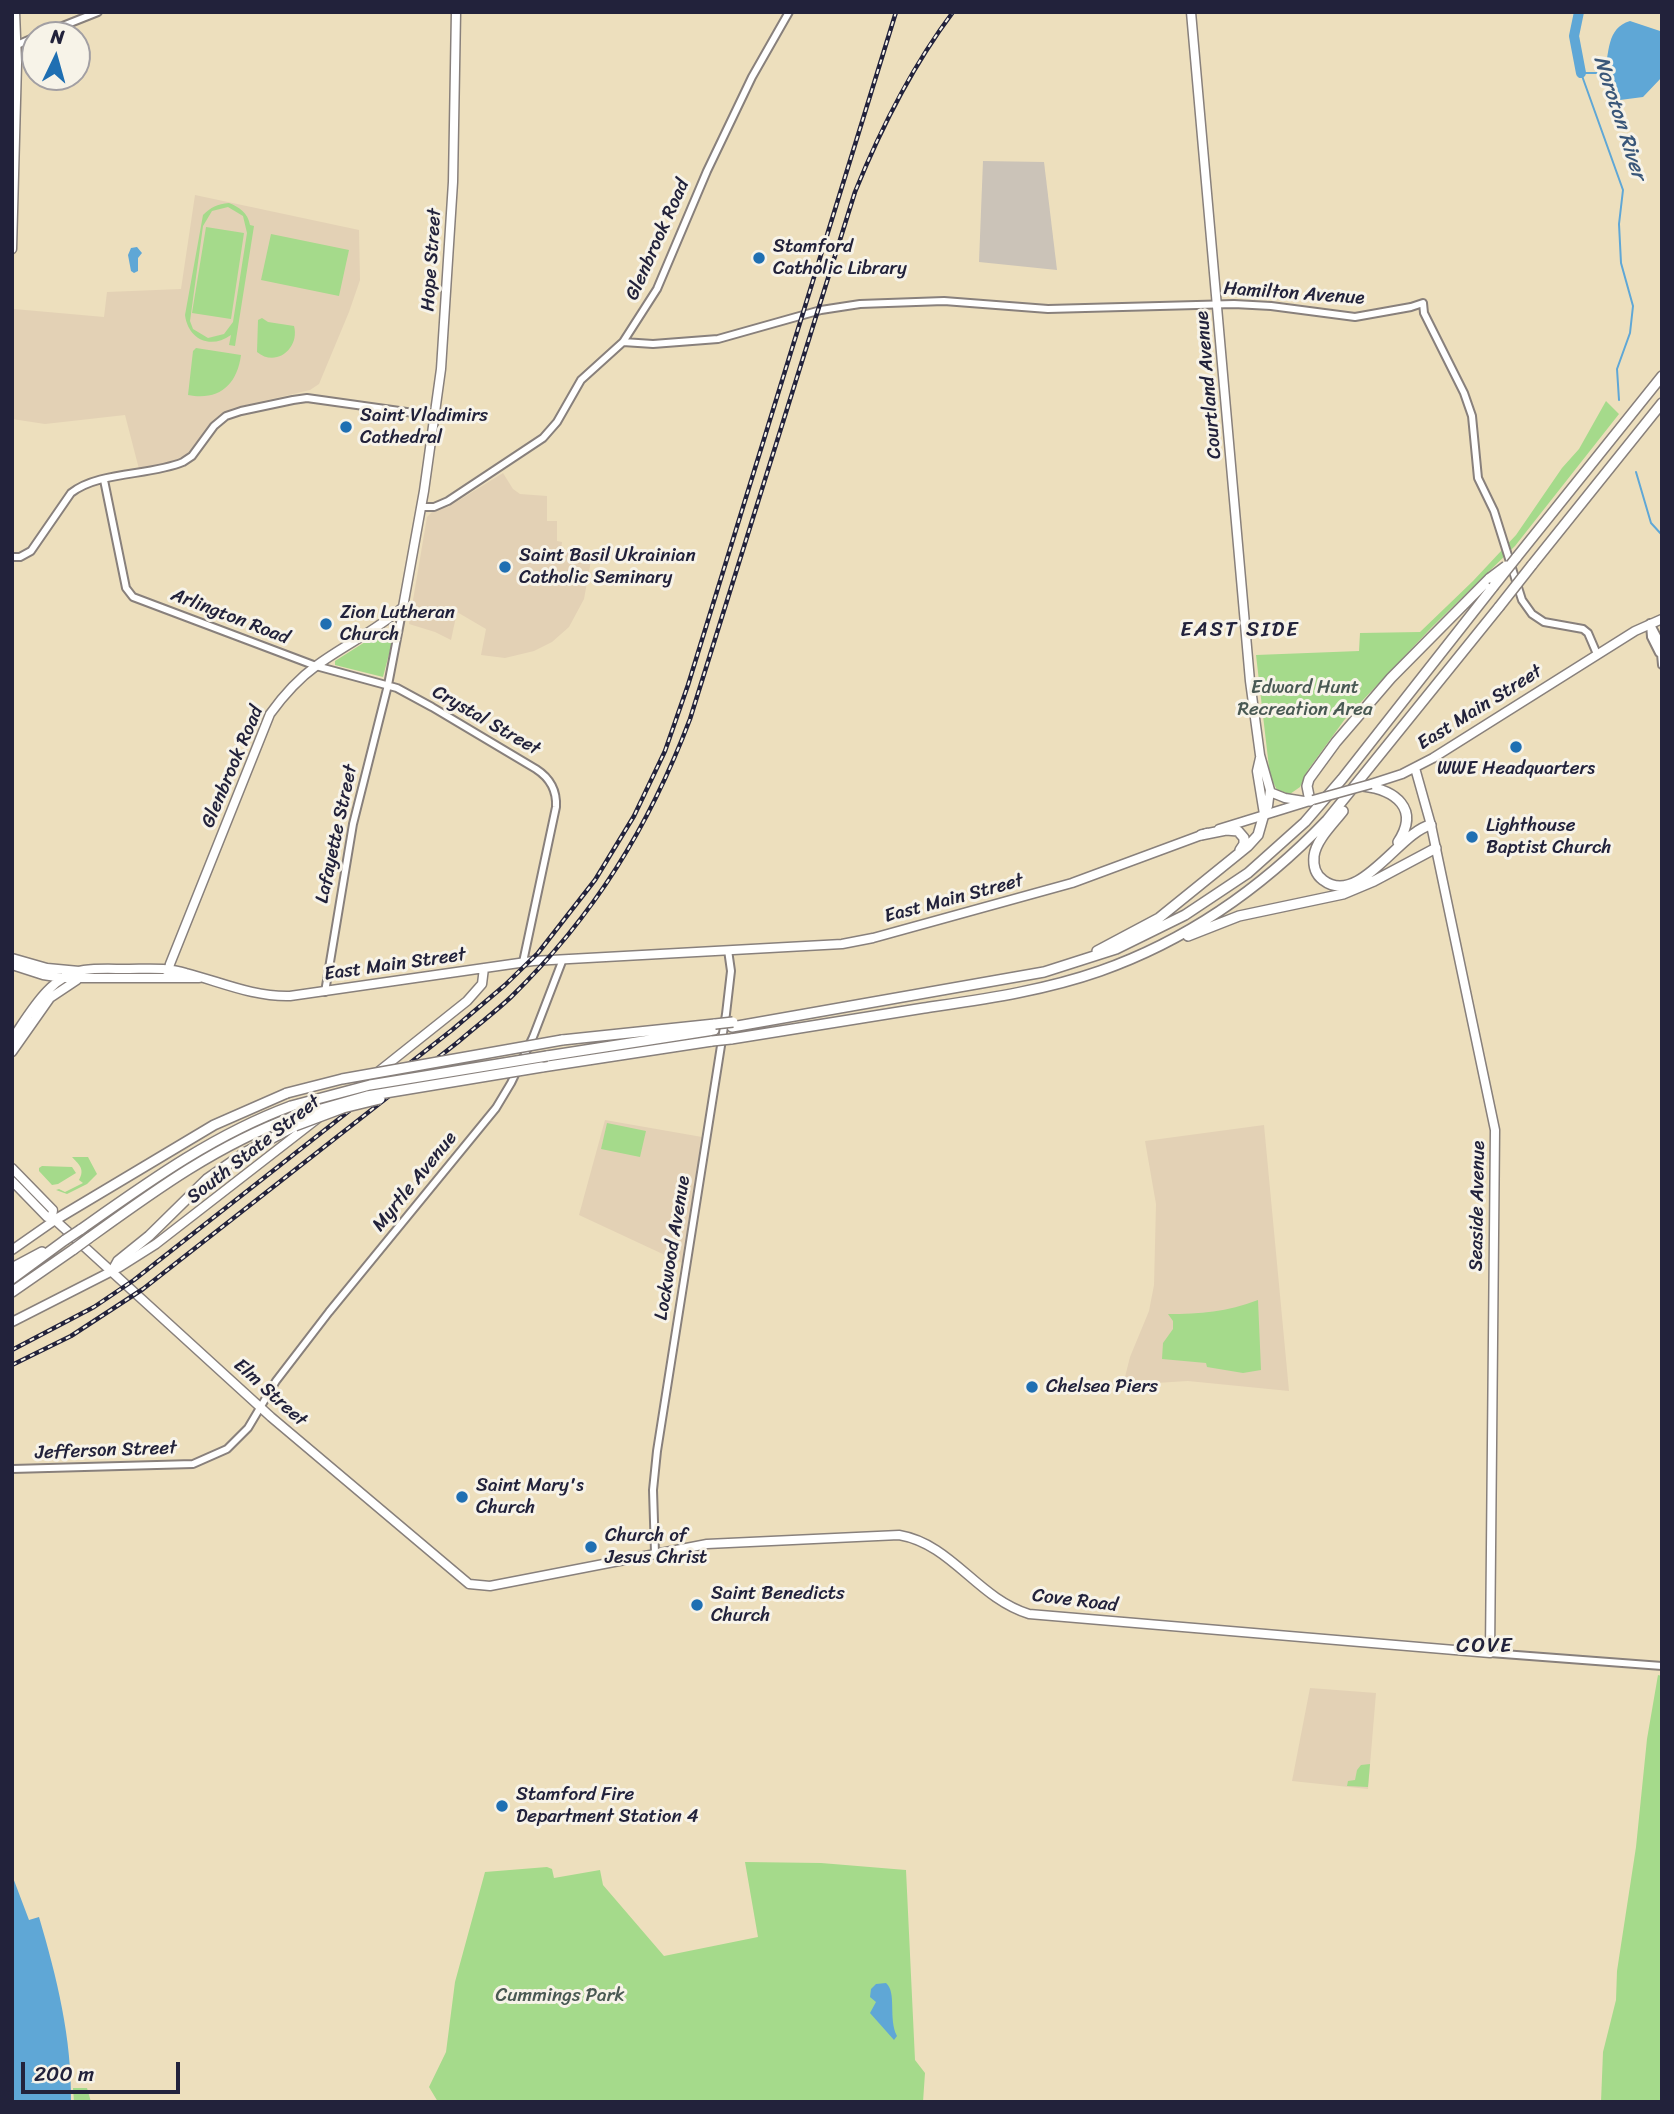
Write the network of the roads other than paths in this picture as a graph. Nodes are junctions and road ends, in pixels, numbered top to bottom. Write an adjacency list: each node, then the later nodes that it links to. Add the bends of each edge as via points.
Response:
1 (15, 12): 8 (main road)
2 (98, 12): 6 (street)
3 (456, 12): 15 (main road, Hope Street, via 452,205)
4 (789, 12): 12 (street, Glenbrook Road, via 707,171 657,289)
5 (1191, 12): 11 (main road, Courtland Avenue)
6 (75, 21)
7 (21, 43): 8 (street)
8 (17, 45): 9 (main road)
9 (15, 59): 10 (main road)
10 (12, 248)
11 (1217, 304): 12 (street, Hamilton Avenue, via 1048,309 944,300 860,304 718,339); 23 (street, Hamilton Avenue, via 1355,317 1423,303 1472,416 1478,478 1494,511 1522,600 1544,622 1583,629); 30 (main road, Courtland Avenue)
12 (624, 342): 17 (street, Glenbrook Road, via 581,380 543,438 448,501)
13 (1659, 379): 19 (highway, bridge)
14 (1660, 406): 28 (highway, bridge)
15 (435, 416): 16 (street, via 302,399 226,416 183,462); 17 (main road, Hope Street)
16 (104, 480): 18 (street, via 71,493 31,551); 26 (street, Arlington Road, via 126,588 134,597)
17 (421, 508): 20 (main road)
18 (12, 557)
19 (1491, 583): 33 (highway, via 1391,678 1331,748 1308,779); 46 (highway, via 1330,794 1277,848 1185,915 1116,949)
20 (402, 607): 26 (main road, Glenbrook Road); 27 (street, Lafayette Street)
21 (1662, 619): 22 (main road, East Main Street)
22 (1650, 623): 23 (main road, East Main Street); 24 (street, via 1660,642)
23 (1597, 654): 29 (main road, East Main Street)
24 (1660, 654): 25 (street)
25 (1662, 665)
26 (316, 666): 27 (street, Arlington Road); 48 (main road, Glenbrook Road, via 290,688 270,714)
27 (388, 685): 44 (street, Crystal Street, via 477,733 551,782 556,807); 51 (street, Lafayette Street, via 353,824)
28 (1408, 722): 38 (highway, via 1320,842 1314,863 1323,880 1340,886 1365,877); 40 (highway, via 1340,805 1286,861 1224,909)
29 (1415, 768): 31 (main road, East Main Street); 35 (main road, Seaside Avenue)
30 (1261, 770): 32 (main road, Courtland Avenue); 34 (main road, Courtland Avenue)
31 (1367, 785): 33 (main road, East Main Street, bridge); 38 (highway, via 1392,794 1405,810 1404,832)
32 (1270, 792): 33 (main road); 34 (main road, Courtland Avenue)
33 (1310, 801): 34 (main road, East Main Street)
34 (1264, 814): 36 (main road, East Main Street); 39 (highway, via 1255,839)
35 (1431, 825): 37 (main road, Seaside Avenue); 38 (highway, via 1418,829)
36 (1201, 835): 39 (highway, via 1234,830 1244,838 1242,848); 41 (main road, East Main Street, via 1072,883 873,938)
37 (1436, 848): 40 (highway, via 1353,890 1238,916); 70 (main road, Seaside Avenue, via 1495,1130)
38 (1385, 860)
39 (1216, 872): 46 (highway, via 1149,924)
40 (1156, 947): 55 (highway, bridge, via 1102,970 1028,992 463,1080)
41 (728, 950): 43 (main road, East Main Street); 68 (street, Lockwood Avenue, via 731,971 726,1014 657,1451)
42 (12, 958): 49 (main road)
43 (563, 959): 44 (main road, East Main Street); 66 (street, Myrtle Avenue, via 533,1037 502,1098 329,1312)
44 (523, 962): 47 (main road, East Main Street)
45 (12, 965): 50 (main road)
46 (1062, 967): 52 (highway, bridge, via 795,1015)
47 (484, 968): 51 (main road, East Main Street); 62 (main road, South State Street, via 484,979 472,996 176,1230)
48 (168, 973): 49 (main road, East Main Street); 51 (main road, East Main Street, via 268,996)
49 (81, 975): 50 (main road, East Main Street); 54 (main road, via 50,998)
50 (63, 978): 53 (main road, East Main Street, via 44,995)
51 (325, 992)
52 (633, 1037): 58 (highway, bridge, via 617,1034 562,1040 350,1077 287,1093 214,1125); 59 (highway, bridge, via 614,1045 370,1085 291,1106 189,1154)
53 (12, 1039)
54 (12, 1052)
55 (294, 1122): 62 (highway, via 207,1179); 64 (highway, bridge, via 257,1131 206,1157)
56 (12, 1168): 58 (main road, via 53,1210)
57 (12, 1181): 58 (main road, via 47,1217)
58 (54, 1218): 60 (main road); 62 (main road, Elm Street)
59 (65, 1240): 61 (highway); 63 (highway)
60 (12, 1250)
61 (12, 1268)
62 (113, 1270): 65 (main road, South State Street); 66 (main road, Elm Street)
63 (12, 1279)
64 (12, 1292)
65 (12, 1322)
66 (261, 1407): 67 (street, Jefferson Street, via 248,1429 227,1449 193,1464); 69 (main road, Elm Street)
67 (12, 1469)
68 (655, 1553): 69 (main road, Cove Road, via 490,1586); 70 (main road, Cove Road, via 707,1544 899,1535 929,1544 988,1593 1030,1614)
69 (469, 1584)
70 (1490, 1653): 71 (street, Cove Road)
71 (1662, 1666)

